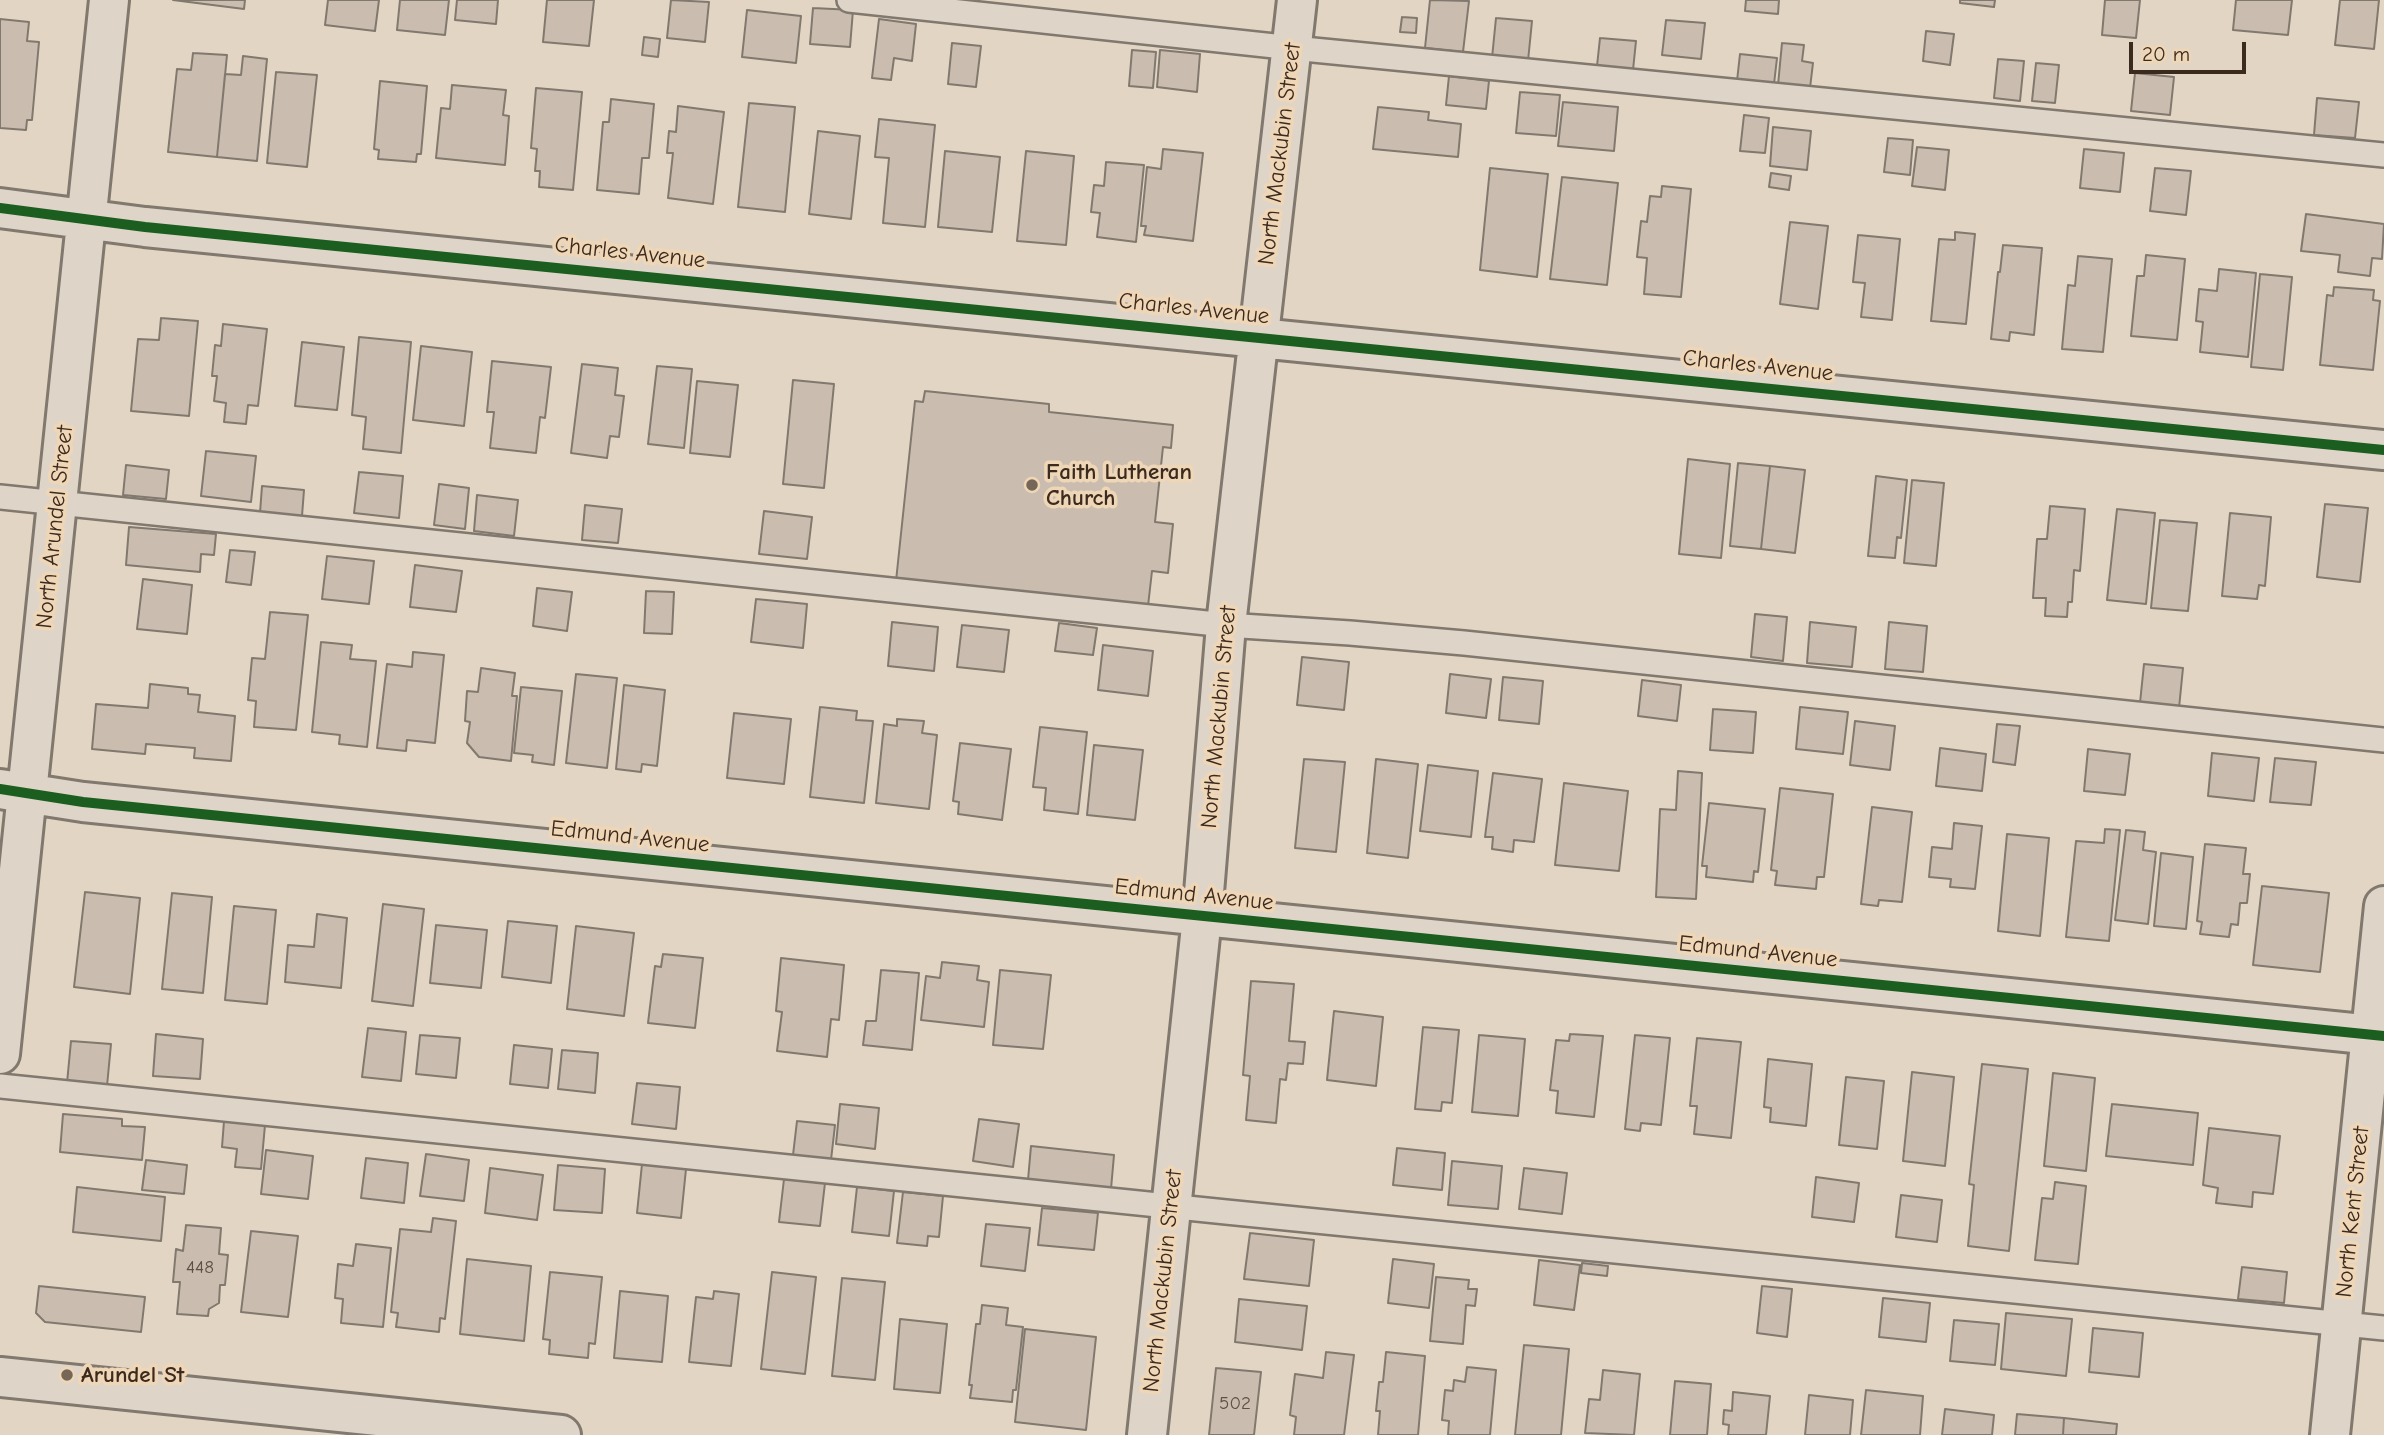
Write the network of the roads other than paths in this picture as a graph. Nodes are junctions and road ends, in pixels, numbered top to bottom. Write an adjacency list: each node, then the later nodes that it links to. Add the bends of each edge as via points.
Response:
1 (110, 0): 7 (street, North Arundel Street)
2 (849, 0): 4 (lane)
3 (1297, 0): 4 (street, North Mackubin Street)
4 (1293, 48): 5 (lane); 8 (street, North Mackubin Street)
5 (2384, 155)
6 (0, 208): 7 (street, Charles Avenue)
7 (86, 219): 8 (street, Charles Avenue); 11 (street, North Arundel Street)
8 (1258, 337): 9 (street, Charles Avenue); 12 (street, North Mackubin Street)
9 (2384, 450)
10 (0, 497): 11 (lane)
11 (57, 503): 12 (lane); 14 (street, North Arundel Street)
12 (1226, 625): 13 (lane, via 1464,643); 16 (street, North Mackubin Street)
13 (2384, 740)
14 (14, 791): 16 (street, Edmund Avenue, via 83,802); 18 (street, North Arundel Street)
15 (2384, 906): 17 (street, North Kent Street)
16 (1202, 917): 17 (street, Edmund Avenue); 20 (street, North Mackubin Street)
17 (2378, 1036): 21 (street, North Kent Street)
18 (0, 1054)
19 (0, 1086): 20 (lane)
20 (1171, 1207): 21 (lane); 25 (street, North Mackubin Street)
21 (2341, 1323): 22 (lane); 26 (street, North Kent Street)
22 (2384, 1328)
23 (0, 1377): 24 (street)
24 (561, 1435)
25 (1147, 1435)
26 (2330, 1435)

